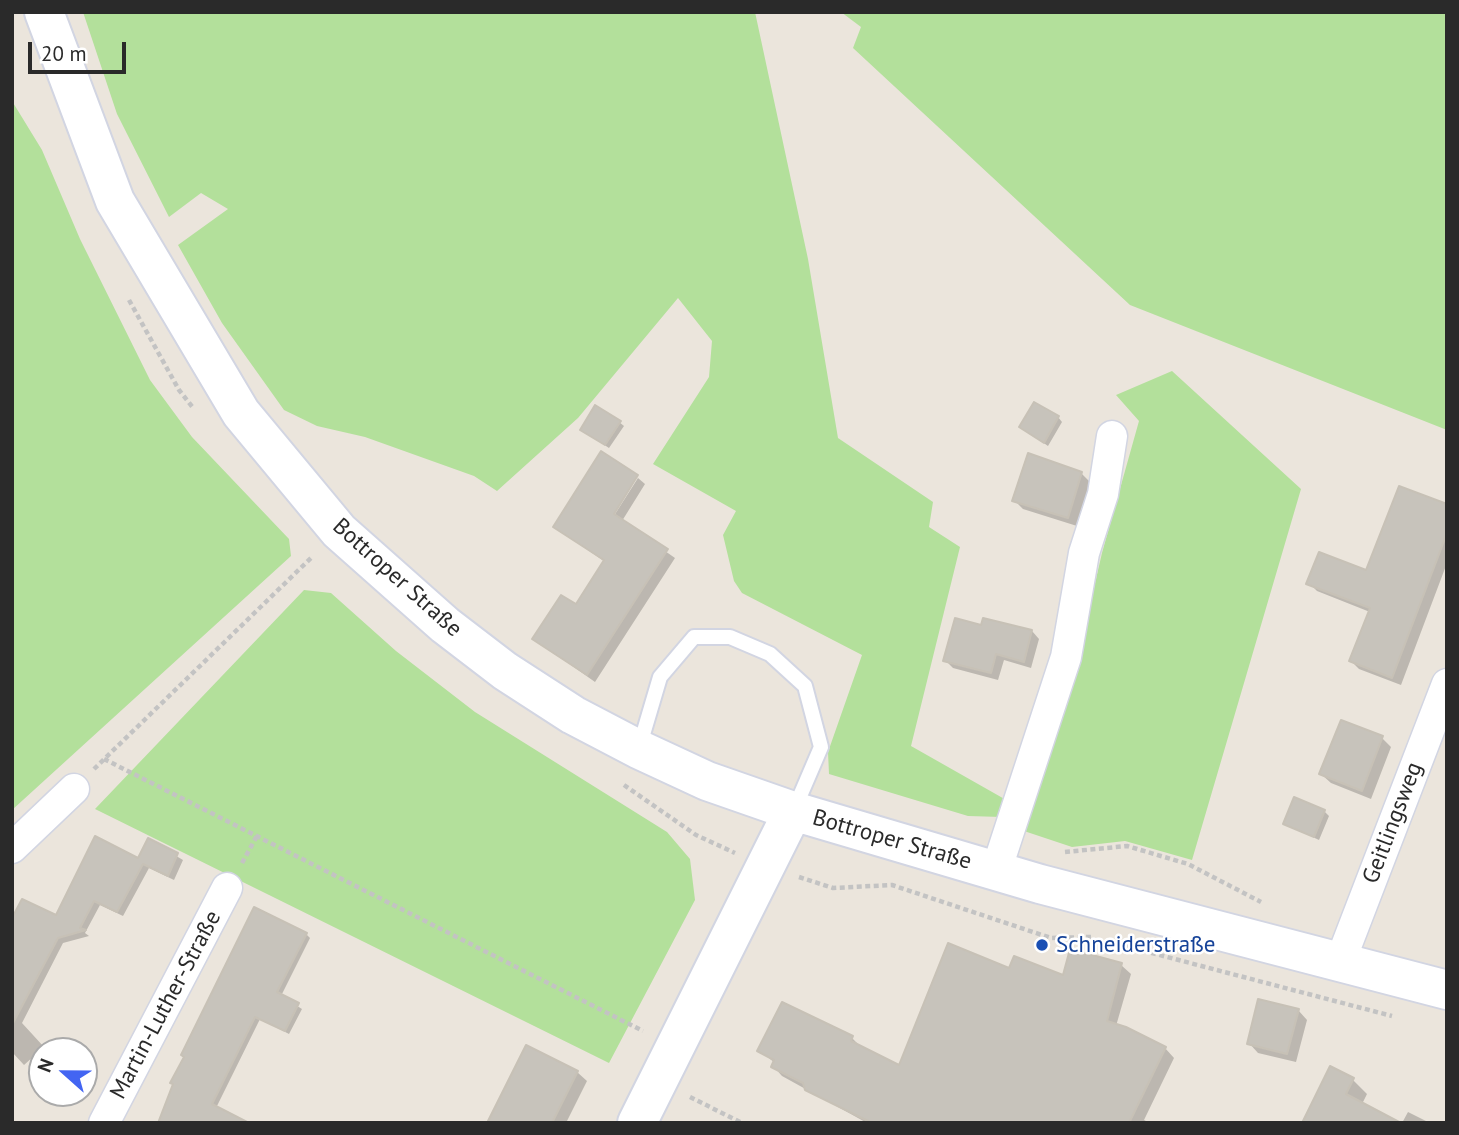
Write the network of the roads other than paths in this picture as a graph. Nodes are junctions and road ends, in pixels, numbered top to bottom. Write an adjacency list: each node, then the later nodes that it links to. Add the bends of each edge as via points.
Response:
1 (44, 12): 4 (main road, Bottroper Straße, via 116,201 241,413 339,531 445,625 573,715)
2 (1112, 436): 8 (street, Bottroper Straße, via 1103,494 1084,553 1066,657)
3 (1447, 684): 10 (street, Geitlingsweg)
4 (638, 749): 6 (main road, Bottroper Straße, via 707,781); 6 (lane, via 660,677 694,637 730,637 770,654 805,686 821,747)
5 (74, 789): 7 (street)
6 (793, 811): 8 (main road, Bottroper Straße); 13 (main road)
7 (12, 848)
8 (996, 871): 10 (main road, Bottroper Straße)
9 (227, 888): 12 (street, Martin-Luther-Straße)
10 (1340, 962): 11 (main road, Bottroper Straße)
11 (1447, 990)
12 (104, 1123)
13 (637, 1123)

